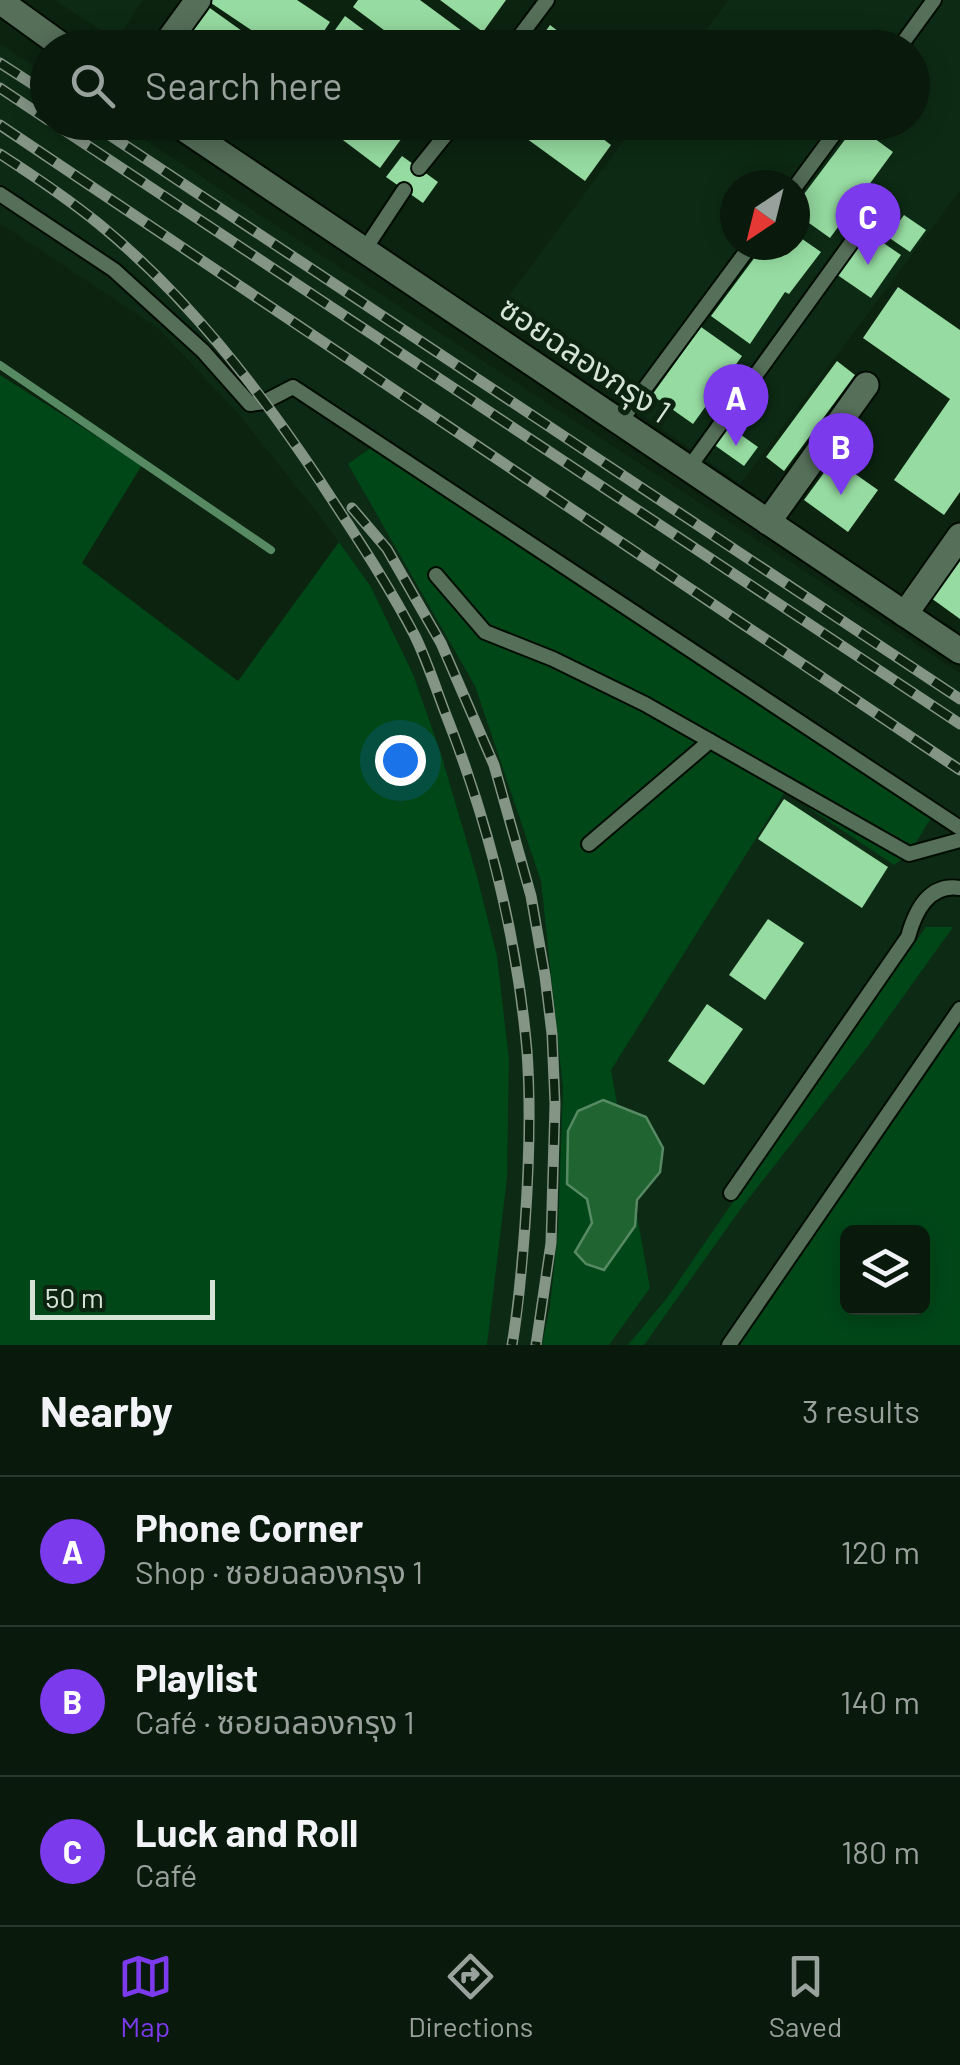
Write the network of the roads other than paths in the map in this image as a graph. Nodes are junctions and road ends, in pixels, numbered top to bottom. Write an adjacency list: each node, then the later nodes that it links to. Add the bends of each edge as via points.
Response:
1 (198, 0): 6 (street)
2 (547, 0): 7 (lane)
3 (934, 0): 8 (lane)
4 (0, 2): 5 (street)
5 (40, 30)
6 (177, 30)
7 (524, 30)
8 (912, 30)
9 (201, 140): 17 (street, ซอยฉลองกรุง 1)
10 (442, 140): 12 (lane)
11 (830, 140): 13 (lane)
12 (419, 168)
13 (807, 170)
14 (404, 190): 17 (lane)
15 (0, 194): 28 (lane, via 114,270 250,404 293,387)
16 (859, 232): 21 (lane)
17 (365, 248): 20 (street, ซอยฉลองกรุง 1)
18 (741, 260): 20 (lane)
19 (866, 386): 22 (street)
20 (620, 422): 21 (street, ซอยฉลองกรุง 1)
21 (688, 469): 22 (street, ซอยฉลองกรุง 1)
22 (768, 522): 25 (street, ซอยฉลองกรุง 1)
23 (960, 536): 25 (street)
24 (436, 574): 27 (lane, via 485,632 553,659)
25 (905, 614): 26 (street, ซอยฉลองกรุง 1)
26 (960, 651)
27 (710, 741): 29 (lane, via 909,854); 30 (lane)
28 (960, 828)
29 (960, 840)
30 (588, 844)
31 (960, 888): 33 (lane, via 927,898 908,938)
32 (960, 1009): 34 (lane)
33 (730, 1193)
34 (729, 1345)

